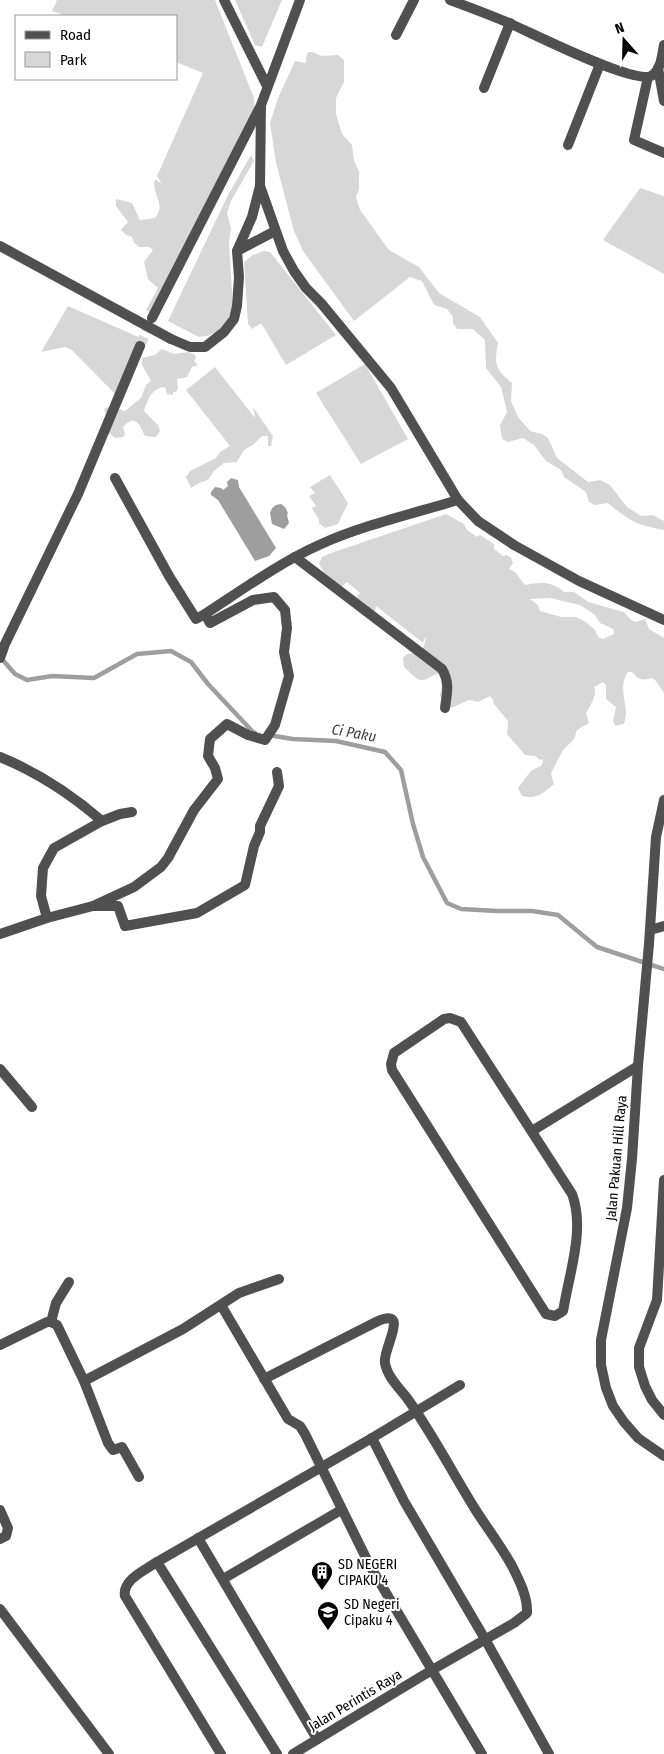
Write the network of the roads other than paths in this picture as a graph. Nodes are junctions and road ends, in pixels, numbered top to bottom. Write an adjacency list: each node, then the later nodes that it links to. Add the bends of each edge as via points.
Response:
1 (224, 0): 11 (street)
2 (300, 0): 11 (street)
3 (414, 0): 6 (street)
4 (450, 0): 5 (street)
5 (510, 23): 8 (street); 12 (street)
6 (396, 35)
7 (664, 45): 9 (street)
8 (600, 64): 10 (street); 15 (street)
9 (658, 68): 10 (street); 13 (street)
10 (648, 77): 16 (street, via 634,138)
11 (267, 86): 14 (street)
12 (484, 88)
13 (664, 101)
14 (261, 105): 17 (street); 21 (street)
15 (568, 145)
16 (664, 152)
17 (260, 186): 18 (street); 20 (street, via 252,217)
18 (275, 231): 20 (street); 24 (street, via 283,251 306,288 391,388)
19 (1, 249): 20 (street, bridge, via 190,347 212,343 234,319 239,277)
20 (237, 251)
21 (152, 318)
22 (140, 346): 28 (street, via 78,494)
23 (114, 478): 26 (street, via 196,618)
24 (458, 500): 25 (street, via 354,531); 27 (street, via 478,521 514,545 579,581)
25 (295, 557): 26 (street); 29 (street, via 442,669 448,678)
26 (205, 614): 36 (street, via 210,623 253,600 274,597 285,610 284,652 289,676 275,725 265,740 227,724 210,739 208,756 218,779 194,810 168,858 134,887)
27 (664, 620)
28 (0, 658)
29 (444, 708)
30 (0, 757): 34 (street, via 18,764 73,797)
31 (277, 772): 36 (street, via 279,786 260,826 245,885 197,913 125,926 118,906)
32 (664, 800): 35 (street, Jalan Pakuan Hill Raya)
33 (132, 812): 34 (street)
34 (102, 821): 37 (street, via 54,848 43,868 41,896)
35 (660, 837): 39 (street, Jalan Pakuan Hill Raya)
36 (93, 906): 37 (street)
37 (47, 918): 40 (street)
38 (664, 926): 39 (street)
39 (650, 930): 41 (street, Jalan Pakuan Hill Raya)
40 (0, 934)
41 (638, 1066): 44 (street); 58 (street, Jalan Pakuan Hill Raya, via 627,1208 601,1340 601,1365 613,1406 624,1422 638,1438)
42 (0, 1069): 43 (street)
43 (32, 1108)
44 (532, 1131): 44 (street, via 456,1019 444,1019 394,1053 390,1064 392,1070 546,1314 555,1316 564,1306 577,1236 577,1210 572,1194)
45 (664, 1180): 48 (street)
46 (279, 1279): 49 (street, via 239,1293)
47 (69, 1282): 50 (street, via 56,1302)
48 (661, 1298): 56 (street, via 639,1348 639,1367 652,1400)
49 (221, 1305): 52 (street); 53 (street)
50 (51, 1322): 51 (street); 53 (street, via 57,1325)
51 (0, 1345)
52 (264, 1379): 55 (street, Jalan Perintis Raya, via 389,1318 395,1327 385,1351 385,1365); 59 (street, via 288,1419 300,1426)
53 (84, 1381): 60 (street, via 108,1443 113,1450 122,1447)
54 (460, 1385): 55 (street)
55 (416, 1411): 57 (street); 68 (street, Jalan Perintis Raya, via 512,1567 528,1603 522,1617)
56 (664, 1415)
57 (372, 1438): 59 (street); 68 (street)
58 (664, 1456)
59 (321, 1466): 62 (street); 63 (street)
60 (139, 1477)
61 (0, 1510): 64 (street, via 8,1528 6,1536)
62 (341, 1510): 66 (street); 69 (street)
63 (198, 1538): 65 (street); 66 (street)
64 (0, 1539)
65 (157, 1562): 72 (street, via 127,1584 125,1596); 73 (street)
66 (223, 1579): 70 (street)
67 (0, 1609): 71 (street)
68 (485, 1639): 69 (street, Jalan Perintis Raya); 76 (street)
69 (432, 1670): 70 (street, Jalan Perintis Raya); 75 (street)
70 (317, 1739): 74 (street, Jalan Perintis Raya)
71 (109, 1754)
72 (221, 1754)
73 (277, 1754)
74 (293, 1754)
75 (482, 1754)
76 (548, 1754)

